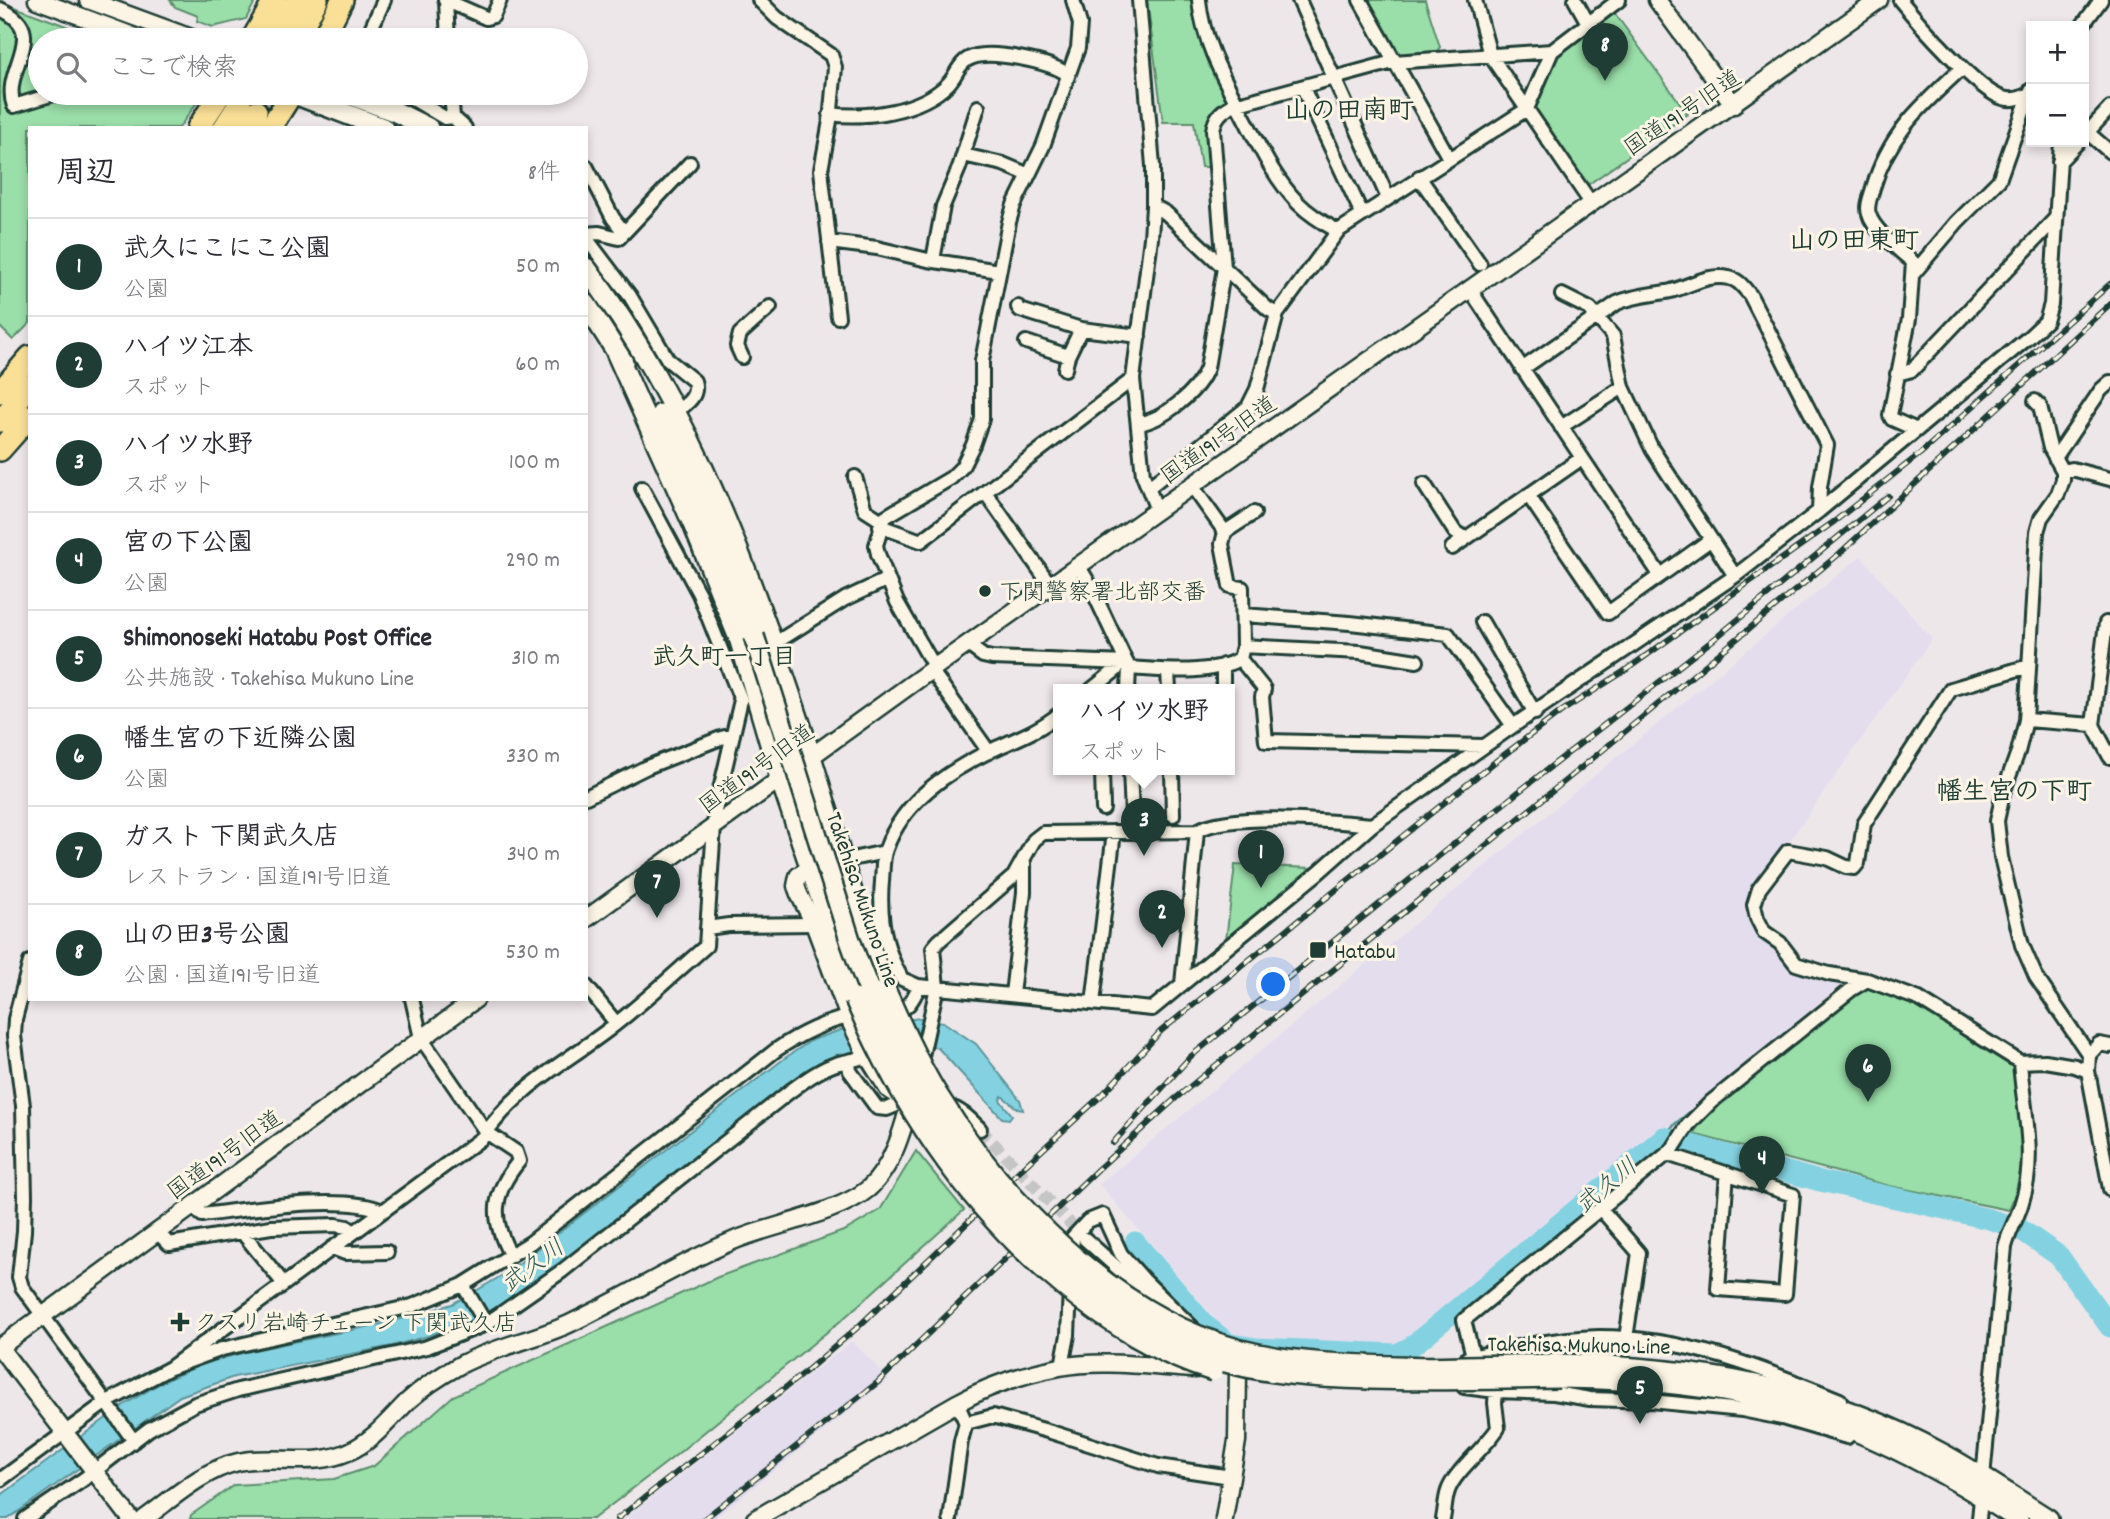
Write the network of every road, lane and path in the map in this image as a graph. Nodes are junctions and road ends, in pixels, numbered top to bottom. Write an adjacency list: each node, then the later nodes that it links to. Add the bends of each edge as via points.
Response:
1 (37, 0): 26 (street)
2 (88, 0): 27 (street)
3 (275, 0): 28 (highway)
4 (297, 0): 29 (highway)
5 (317, 0): 30 (highway)
6 (342, 0): 31 (highway)
7 (384, 0): 32 (street)
8 (500, 0): 22 (street, via 493,16 486,18)
9 (759, 0): 56 (street, via 831,55 835,67)
10 (1073, 0): 38 (street, via 1079,16 1078,48)
11 (1139, 0): 78 (street)
12 (1199, 0): 51 (street, via 1207,39)
13 (1299, 0): 39 (street)
14 (1360, 0): 36 (street)
15 (1475, 0): 35 (street)
16 (1575, 0): 25 (street)
17 (1619, 0): 25 (street)
18 (1657, 0): 50 (street)
19 (1879, 0): 50 (street, 国道191号旧道)
20 (1900, 0): 37 (street)
21 (2101, 0): 24 (street)
22 (446, 1): 33 (street)
23 (0, 9): 42 (street, via 13,14 22,26 25,40 10,96 15,106)
24 (2086, 21)
25 (1588, 23): 34 (street)
26 (110, 28)
27 (164, 28)
28 (259, 28)
29 (289, 28)
30 (294, 28)
31 (328, 28)
32 (371, 28)
33 (447, 28)
34 (1552, 51): 35 (street); 54 (street)
35 (1490, 55): 36 (street); 54 (street)
36 (1393, 62): 39 (street); 70 (street)
37 (1962, 68): 41 (street, via 1994,95 2019,99); 91 (street, via 1924,102 1895,138 1868,206 1870,218 1913,262)
38 (1067, 75): 56 (street, via 1044,64 979,55 962,64 946,86 906,107 855,117); 74 (street)
39 (1334, 78): 40 (street); 76 (street)
40 (1303, 88): 51 (street); 79 (street)
41 (2026, 95)
42 (28, 102)
43 (2026, 103): 91 (street, via 1999,180)
44 (213, 105): 58 (highway)
45 (284, 105): 60 (highway)
46 (323, 105): 61 (main road)
47 (378, 105): 62 (main road)
48 (423, 105): 57 (street, via 445,118)
49 (452, 105): 57 (street)
50 (1734, 105): 77 (street, 国道191号旧道)
51 (1238, 106): 82 (street, via 1278,180 1311,215); 88 (street, via 1221,112 1213,130)
52 (978, 107): 69 (street)
53 (2110, 108): 64 (street)
54 (1527, 109): 70 (street); 77 (street)
55 (247, 114): 59 (highway)
56 (830, 114): 85 (street, via 821,170)
57 (453, 117): 63 (street)
58 (199, 126)
59 (227, 126)
60 (271, 126)
61 (378, 126)
62 (424, 126)
63 (463, 126)
64 (2089, 131)
65 (2089, 140): 68 (street)
66 (2060, 147): 71 (street)
67 (2073, 147): 71 (street)
68 (2110, 152)
69 (964, 155): 74 (street); 86 (street, via 943,206)
70 (1449, 158): 75 (street)
71 (2059, 162): 80 (street)
72 (690, 163): 81 (street)
73 (588, 170): 81 (street)
74 (1029, 175): 90 (street, via 1009,222)
75 (1419, 177): 76 (street); 87 (street)
76 (1388, 198): 79 (street)
77 (1591, 202): 93 (street, 国道191号旧道)
78 (1153, 206): 88 (street); 102 (street)
79 (1362, 214): 82 (street)
80 (2056, 218): 108 (street, via 1912,370); 120 (street, via 2046,321 2004,362)
81 (623, 231): 83 (street, via 619,238)
82 (1338, 231): 98 (street)
83 (588, 236)
84 (588, 239): 115 (street, via 630,296 668,360 694,381 692,398)
85 (829, 242): 86 (street); 100 (street)
86 (933, 260): 90 (street)
87 (1480, 264)
88 (1224, 268): 98 (street); 118 (street, via 1202,381 1153,422)
89 (588, 271): 115 (main road, via 627,326)
90 (999, 271): 139 (street, via 980,371 982,419 968,456 951,478)
91 (1913, 274): 108 (street)
92 (588, 278): 126 (main road, Takehisa Mukuno Line, via 619,329)
93 (1469, 288): 107 (street); 131 (street, 国道191号旧道)
94 (1562, 295): 99 (street)
95 (770, 307): 105 (street, via 740,334 737,346)
96 (1018, 307): 101 (street)
97 (588, 310): 104 (main road, Takehisa Mukuno Line)
98 (1277, 314): 133 (street, via 1248,407)
99 (1599, 316): 107 (street); 111 (street, via 1614,336); 137 (street, via 1631,297 1720,276 1738,281 1750,295 1827,445)
100 (838, 317)
101 (1081, 329): 102 (street); 103 (street, via 1067,363)
102 (1139, 336): 109 (street)
103 (1026, 342)
104 (616, 352): 126 (main road, Takehisa Mukuno Line); 166 (main road, via 740,641)
105 (741, 356)
106 (28, 359): 113 (highway)
107 (1522, 369): 119 (street)
108 (1897, 374): 120 (street, via 1890,415)
109 (1133, 379): 118 (street); 134 (street)
110 (2110, 382): 124 (street)
111 (1623, 387): 119 (street); 142 (street, via 1658,461)
112 (28, 388): 117 (highway)
113 (0, 392)
114 (2035, 401): 124 (street)
115 (675, 412): 165 (main road, via 748,578)
116 (28, 418): 122 (highway)
117 (0, 421)
118 (1138, 424): 133 (street)
119 (1561, 427): 123 (street)
120 (1917, 430): 137 (street)
121 (28, 435): 125 (highway)
122 (0, 450)
123 (1582, 458): 135 (street); 145 (street)
124 (2055, 458): 127 (street)
125 (0, 464)
126 (685, 467): 243 (main road, Takehisa Mukuno Line, bridge, via 754,636 863,978 894,1049 936,1123 992,1195 1041,1246 1093,1290 1214,1351 1317,1370)
127 (2063, 471): 129 (street); 158 (street, via 2061,487 2038,526)
128 (855, 477): 139 (street, via 866,510)
129 (2110, 479)
130 (1424, 484): 141 (street, via 1455,532)
131 (1192, 486): 136 (street, 国道191号旧道); 140 (street)
132 (642, 488): 166 (street)
133 (1148, 488): 136 (street)
134 (985, 492): 139 (street, via 921,541); 148 (street)
135 (1528, 495): 141 (street); 145 (street, via 1608,613)
136 (1157, 510): 144 (street, 国道191号旧道)
137 (1819, 511): 146 (street)
138 (1254, 513): 140 (street)
139 (881, 523): 147 (street, via 876,545)
140 (1225, 532): 149 (street, via 1226,573 1230,586 1242,588)
141 (1464, 538): 143 (street)
142 (1710, 540): 145 (street); 146 (street)
143 (1452, 548)
144 (1079, 567): 148 (street, 国道191号旧道); 156 (street)
145 (1660, 575)
146 (1735, 576): 167 (street)
147 (888, 579): 152 (street, via 834,605); 159 (street)
148 (1051, 586): 153 (street, 国道191号旧道)
149 (1243, 615): 154 (street); 171 (street, via 1448,635)
150 (1482, 622): 167 (street)
151 (2106, 623): 170 (street)
152 (780, 640)
153 (968, 645): 156 (street, via 992,658); 159 (street, 国道191号旧道)
154 (1242, 652): 155 (street, via 1360,653); 157 (street); 173 (street, via 1264,689 1266,741)
155 (1417, 661)
156 (1125, 665): 160 (street); 161 (street); 162 (street)
157 (1223, 665): 160 (street); 164 (street)
158 (2029, 666): 169 (street); 198 (street, via 1951,690 1864,824 1854,868 1828,858 1787,852 1756,894 1754,905 1764,932 1780,943 1796,964)
159 (933, 669): 174 (street); 176 (street, 国道191号旧道)
160 (1168, 671): 163 (street)
161 (1100, 684)
162 (1128, 684)
163 (1169, 684)
164 (1223, 684)
165 (787, 688): 166 (street); 176 (main road)
166 (748, 698): 172 (street); 180 (main road)
167 (1535, 713): 171 (street)
168 (1053, 719): 174 (street)
169 (2026, 720): 170 (street); 212 (street, via 1997,821 2001,857 2018,936 2030,964)
170 (2093, 725): 175 (street)
171 (1513, 726): 173 (street)
172 (733, 735): 181 (street, via 647,766); 186 (street)
173 (1485, 746): 185 (street)
174 (989, 752): 190 (street, via 923,794 897,824)
175 (2109, 752)
176 (811, 757): 180 (street, 国道191号旧道); 187 (main road)
177 (1102, 775): 182 (street)
178 (1130, 775): 183 (street)
179 (1172, 775): 184 (street)
180 (780, 778): 186 (street, 国道191号旧道); 193 (main road)
181 (588, 796)
182 (1103, 809)
183 (1132, 814)
184 (1173, 815)
185 (1372, 825): 188 (street, via 1236,820); 199 (street)
186 (713, 828): 194 (street, 国道191号旧道); 196 (street)
187 (833, 831): 192 (main road); 193 (street)
188 (1198, 831): 189 (street); 199 (street)
189 (1114, 832): 191 (street, via 1043,833); 206 (street)
190 (885, 852): 192 (street); 200 (street, via 881,895 888,949 902,979)
191 (1024, 860): 201 (street, via 1014,876 933,948); 203 (street)
192 (842, 861): 243 (main road, bridge, via 885,989 936,1092 991,1169 1066,1248 1116,1289 1186,1331 1260,1355)
193 (810, 868): 195 (street, via 798,876 796,886); 207 (main road)
194 (588, 918)
195 (814, 924): 196 (street); 207 (street)
196 (706, 928): 208 (street, via 706,946)
197 (28, 970): 235 (street, via 14,1036 22,1089 25,1197 19,1277)
198 (1867, 980): 213 (street, via 1931,1005); 219 (street, via 1711,1102)
199 (1182, 984): 206 (street, via 1152,1009)
200 (919, 986): 201 (street); 207 (street, via 900,1012)
201 (937, 987): 203 (street); 216 (street)
202 (588, 988): 208 (street)
203 (1012, 994): 206 (street)
204 (412, 1001): 209 (street)
205 (472, 1001): 209 (street, 国道191号旧道)
206 (1093, 1003)
207 (852, 1013): 211 (street); 232 (street, via 802,1033 776,1050); 243 (main road, bridge, via 967,1190 1044,1270 1107,1320 1167,1354 1235,1377 1308,1385)
208 (616, 1023): 218 (street, via 525,1088)
209 (421, 1038): 218 (street); 223 (street, 国道191号旧道)
210 (2110, 1046): 212 (street, via 2099,1044)
211 (866, 1054): 214 (street); 216 (street, via 888,1088)
212 (2089, 1055): 215 (street)
213 (2020, 1062): 215 (street, via 2045,1061); 254 (street, via 2028,1118 2028,1168 2022,1204 2007,1236)
214 (849, 1063): 216 (street, via 877,1108 887,1109); 236 (street, via 823,1070 789,1092 562,1271)
215 (2088, 1071): 220 (street)
216 (911, 1099): 217 (street, via 955,1108); 257 (street, via 888,1162 867,1189 842,1204 736,1240 568,1324 463,1364 432,1381 349,1452 330,1459 259,1460 222,1467)
217 (981, 1129)
218 (486, 1132): 225 (street); 232 (street, via 519,1156 497,1201 502,1239)
219 (1670, 1152): 221 (street); 224 (street)
220 (2109, 1170): 222 (street)
221 (1727, 1173): 221 (street, via 1718,1289 1785,1294 1793,1195)
222 (2110, 1189)
223 (192, 1205): 225 (street, via 202,1215 318,1204); 226 (street, 国道191号旧道)
224 (1600, 1208): 237 (street, via 1639,1253); 239 (street, via 1464,1320)
225 (382, 1211): 228 (street)
226 (156, 1231): 227 (street, via 169,1244); 235 (street, 国道191号旧道)
227 (244, 1231): 228 (street, via 327,1225); 233 (street)
228 (354, 1232): 230 (street)
229 (1085, 1239): 242 (street)
230 (332, 1248): 231 (street, via 345,1253); 233 (street)
231 (387, 1252)
232 (512, 1256): 234 (street)
233 (284, 1284): 241 (street)
234 (464, 1285): 236 (street); 241 (street, via 412,1306 222,1349)
235 (43, 1314): 238 (street, 国道191号旧道); 247 (street)
236 (486, 1324): 250 (street, via 427,1347 218,1395 179,1411)
237 (1626, 1338): 239 (street, via 1569,1339); 254 (street, via 1700,1349 1798,1383 1908,1430 1960,1459)
238 (0, 1347): 249 (street)
239 (1473, 1356): 244 (street); 245 (street)
240 (1062, 1366): 242 (street); 242 (street, via 1073,1237 1088,1221 1103,1215 1121,1254); 246 (street, via 997,1383)
241 (170, 1368): 247 (street)
242 (1238, 1371): 244 (street); 252 (street, via 1237,1441)
243 (1433, 1374): 254 (main road, Takehisa Mukuno Line, bridge, via 1640,1367 1726,1378 1797,1395 1869,1420 1906,1436)
244 (1349, 1375): 245 (street)
245 (1496, 1391): 254 (street, via 1697,1404 1782,1418 1857,1440); 261 (street, via 1498,1428 1453,1480)
246 (957, 1403): 248 (street); 258 (street)
247 (107, 1404): 249 (street); 250 (street)
248 (967, 1423): 252 (street, via 993,1416 1158,1466); 259 (street)
249 (67, 1436): 251 (street); 253 (street)
250 (132, 1439): 251 (street)
251 (93, 1469): 255 (street); 256 (street)
252 (1231, 1477): 260 (street)
253 (0, 1480)
254 (1984, 1488): 262 (street); 263 (main road, Takehisa Mukuno Line); 264 (main road, Takehisa Mukuno Line)
255 (25, 1519)
256 (131, 1519)
257 (144, 1519)
258 (755, 1519)
259 (950, 1519)
260 (1224, 1519)
261 (1443, 1519)
262 (1979, 1519)
263 (2018, 1519)
264 (2048, 1519)

